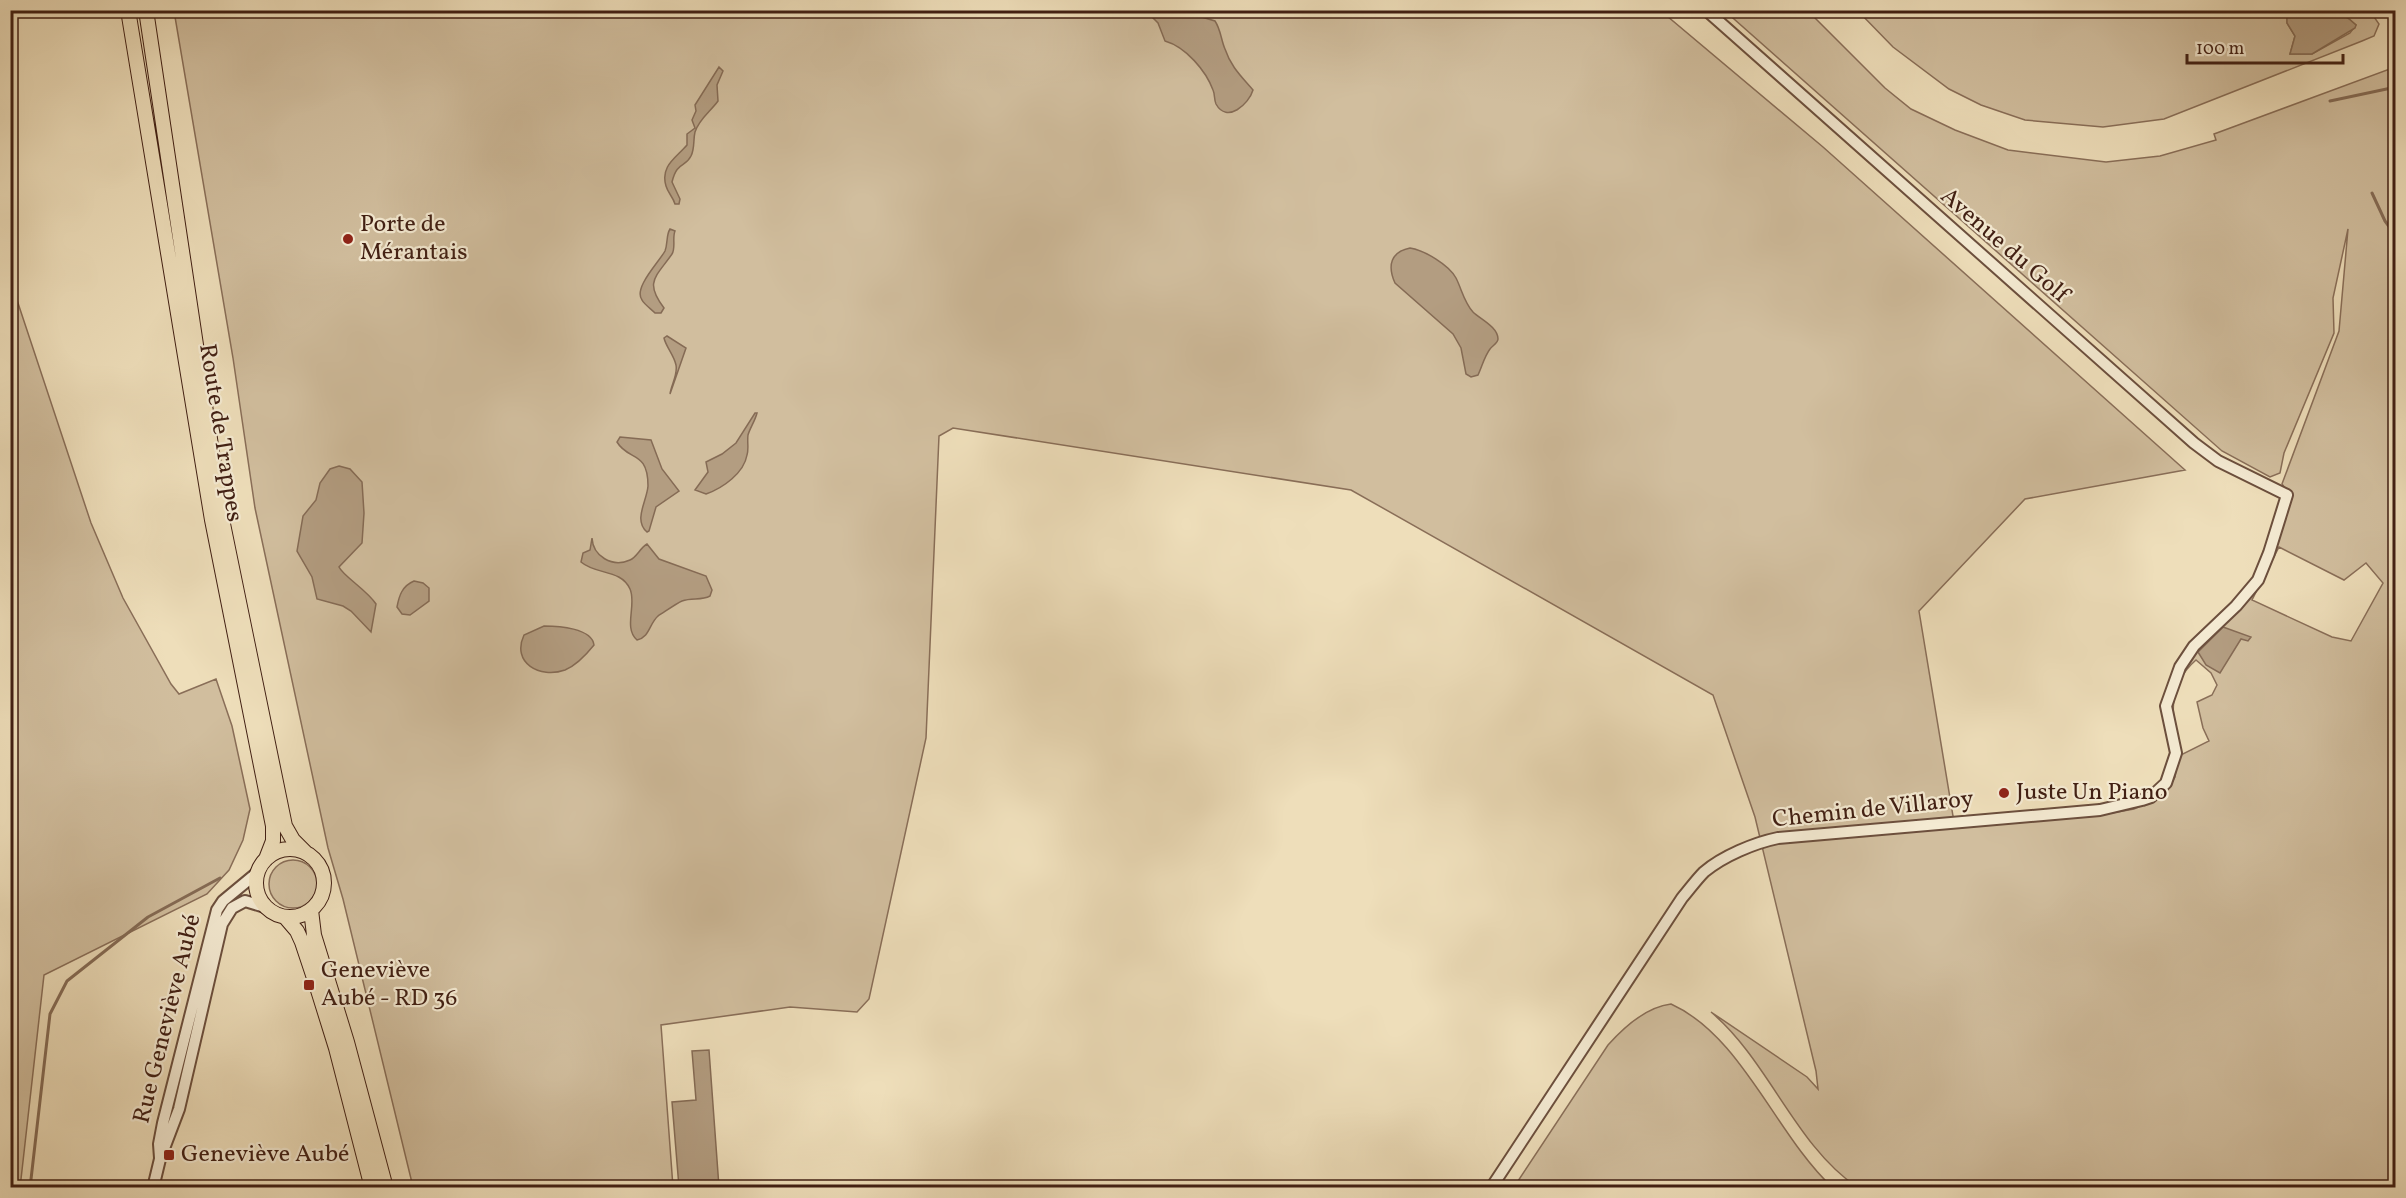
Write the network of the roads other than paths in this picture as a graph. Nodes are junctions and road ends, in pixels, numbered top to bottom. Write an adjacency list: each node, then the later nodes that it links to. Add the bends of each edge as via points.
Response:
1 (128, 10): 6 (main road, Route de Trappes, via 212,520 273,826 273,841)
2 (146, 10): 5 (main road, Route de Trappes, via 222,519 285,825)
3 (1706, 10): 4 (street, Avenue du Golf, via 2194,443 2218,462 2287,495 2258,580 2194,646 2180,667 2166,706 2175,753)
4 (2170, 774): 16 (street, Chemin de Villaroy, via 2151,796 2100,810 1765,841 1736,853 1704,873 1682,898)
5 (306, 853): 6 (main road, via 284,850 274,853); 8 (main road, via 321,869 324,880 323,892)
6 (262, 866): 7 (main road, via 257,891); 10 (street, Rue Geneviève Aubé, via 217,910)
7 (268, 909): 9 (main road); 11 (street, Rue Geneviève Aubé, via 245,901 232,908 222,924)
8 (310, 910): 9 (main road); 15 (main road)
9 (285, 917): 14 (main road, via 297,931 317,987)
10 (188, 1021): 11 (street, via 190,1040 180,1084); 12 (street, Rue Geneviève Aubé, via 159,1144)
11 (183, 1094): 12 (street, Rue Geneviève Aubé)
12 (160, 1159): 13 (street, Rue Geneviève Aubé)
13 (153, 1188)
14 (372, 1188)
15 (386, 1188)
16 (1491, 1188)

